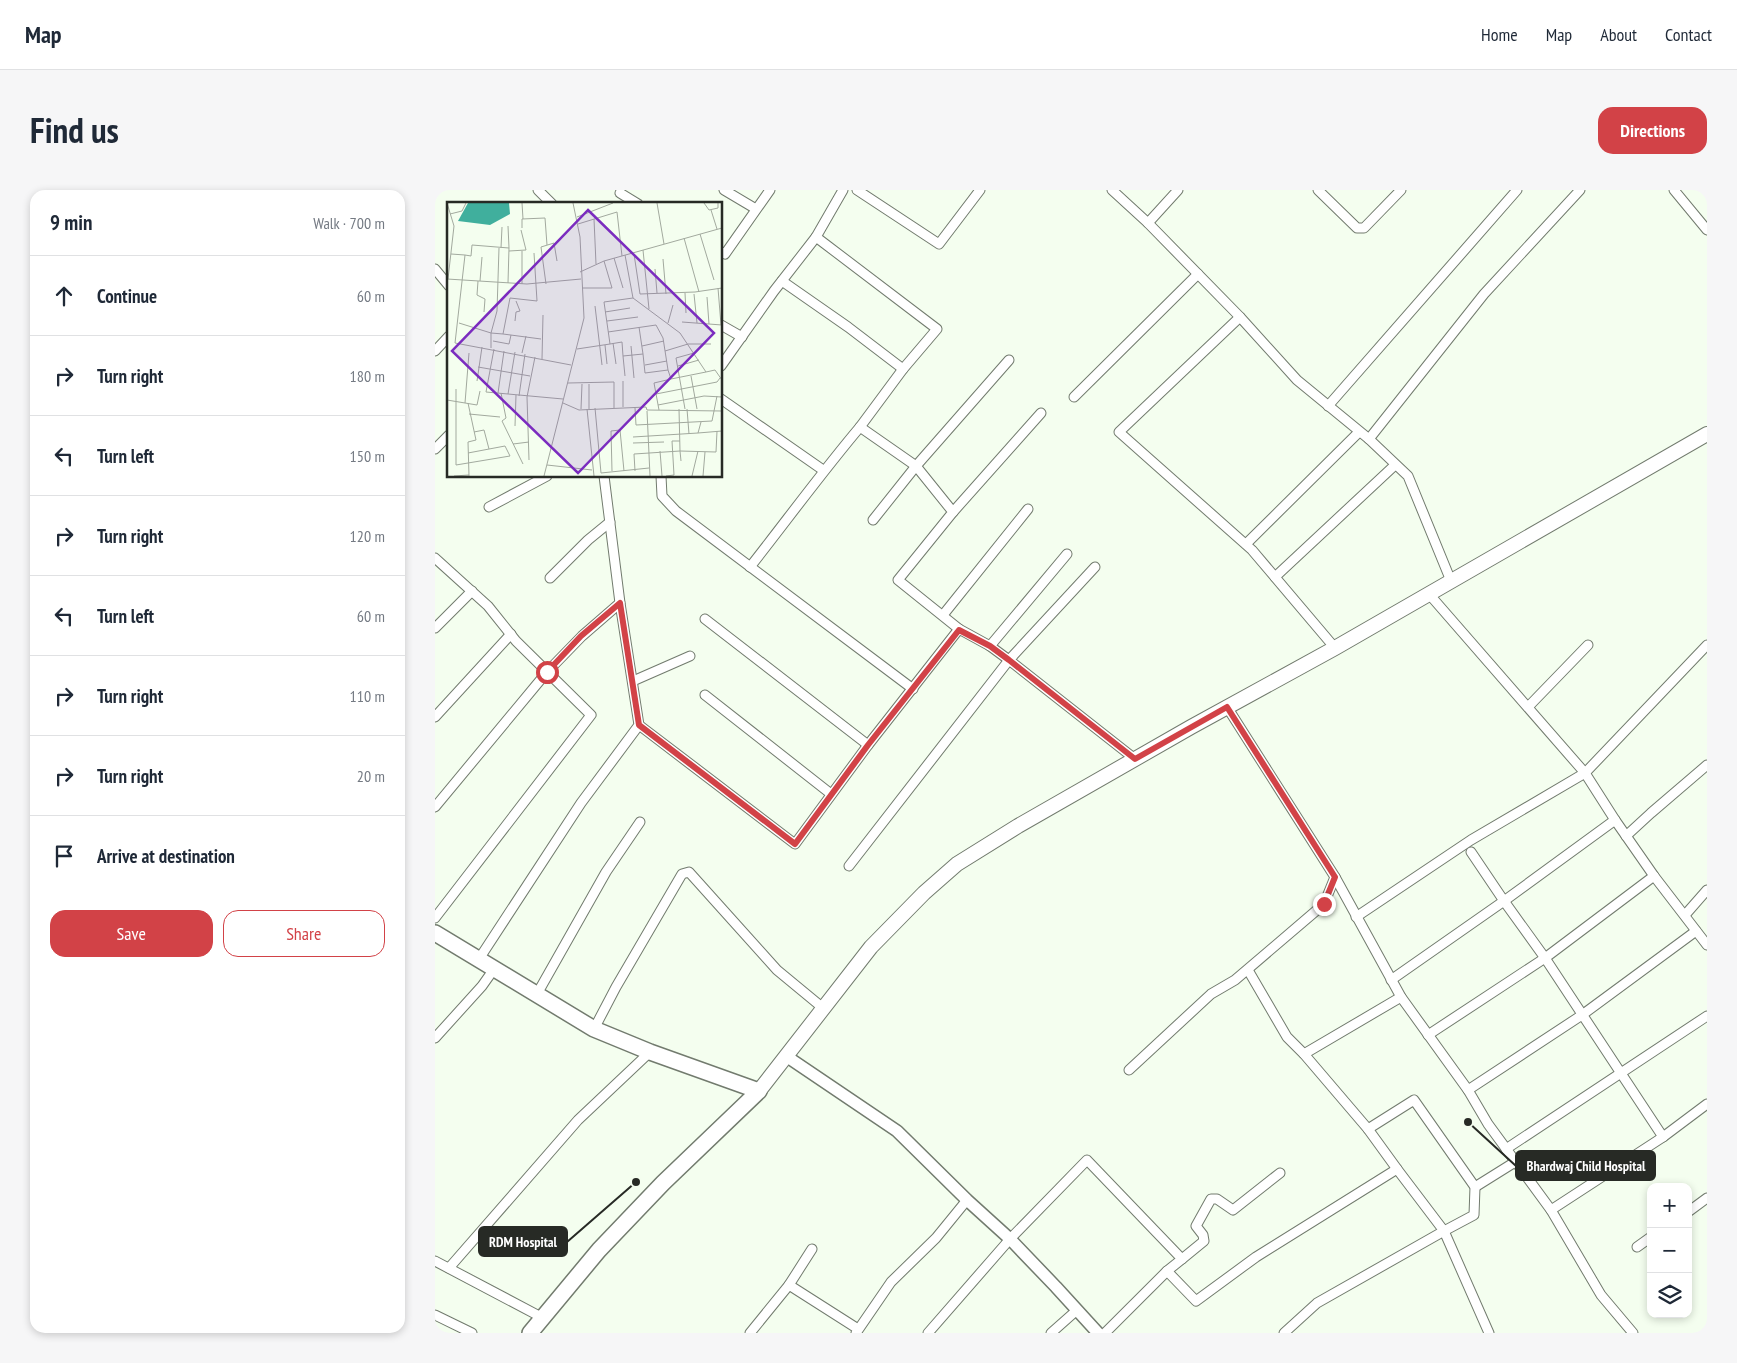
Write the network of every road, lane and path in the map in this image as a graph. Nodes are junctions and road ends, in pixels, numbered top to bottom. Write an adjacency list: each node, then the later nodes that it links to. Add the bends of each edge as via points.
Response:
1 (538, 190): 15 (street)
2 (723, 190): 17 (street)
3 (770, 190): 17 (street)
4 (843, 190): 20 (street)
5 (857, 190): 6 (street, via 939,244)
6 (979, 190)
7 (1113, 190): 18 (street)
8 (1178, 190): 18 (street)
9 (1318, 190): 10 (street, via 1357,228 1364,228)
10 (1401, 190)
11 (1517, 190): 36 (street)
12 (1580, 190): 42 (street, via 1485,294)
13 (1674, 190): 19 (street)
14 (620, 192): 16 (street)
15 (550, 202)
16 (635, 202)
17 (756, 210): 21 (street)
18 (1147, 223): 23 (street)
19 (1707, 230)
20 (816, 237): 24 (street); 33 (street, via 937,329)
21 (723, 253)
22 (435, 269): 25 (street)
23 (1198, 274): 26 (street); 34 (street)
24 (782, 281): 28 (street); 33 (street)
25 (447, 284)
26 (1240, 317): 36 (street, via 1297,380); 55 (street, via 1119,432)
27 (723, 326): 28 (street)
28 (742, 337): 32 (street)
29 (447, 338): 30 (street)
30 (435, 351)
31 (1009, 360): 45 (street)
32 (723, 363)
33 (903, 368): 38 (street)
34 (1074, 397)
35 (723, 399): 46 (street)
36 (1328, 406): 39 (street)
37 (1041, 413): 52 (street)
38 (860, 427): 45 (street); 46 (street)
39 (1359, 432): 42 (street); 55 (street)
40 (1707, 434): 62 (main road)
41 (447, 437): 43 (street)
42 (1369, 439): 44 (street)
43 (435, 449)
44 (1395, 465): 60 (street); 62 (street, via 1408,476)
45 (916, 466): 52 (street); 53 (street)
46 (823, 470): 58 (street)
47 (543, 478): 50 (street)
48 (604, 478): 54 (street)
49 (661, 478): 58 (street, via 661,496 676,511)
50 (489, 507)
51 (1028, 509): 66 (street)
52 (953, 512): 66 (street, via 898,580)
53 (873, 520)
54 (610, 522): 61 (street); 65 (street)
55 (1246, 544): 60 (street)
56 (1067, 554): 73 (street)
57 (435, 558): 63 (street)
58 (750, 566): 79 (street)
59 (1095, 567): 76 (street)
60 (1275, 576): 74 (street)
61 (550, 578)
62 (1451, 581): 64 (main road)
63 (471, 592): 68 (street); 70 (street, via 488,606)
64 (1429, 594): 74 (main road); 82 (street)
65 (620, 603): 77 (street, via 581,636); 78 (street)
66 (943, 615): 69 (street)
67 (705, 619): 85 (street)
68 (435, 628)
69 (959, 630): 73 (street); 79 (street)
70 (511, 634): 77 (street); 83 (street)
71 (1588, 645): 82 (street)
72 (1707, 645): 88 (street)
73 (990, 646): 76 (street)
74 (1335, 648): 81 (main road)
75 (690, 656): 78 (street)
76 (1009, 660): 86 (street); 95 (street)
77 (547, 672): 90 (street); 102 (street, via 591,716)
78 (633, 680): 84 (street)
79 (913, 689): 85 (street)
80 (705, 695): 89 (street)
81 (1227, 707): 86 (main road); 97 (street)
82 (1528, 707): 88 (street)
83 (435, 717)
84 (639, 725): 89 (street, via 795,844); 107 (street, via 581,803)
85 (868, 745): 89 (street)
86 (1135, 759): 113 (main road, via 957,864 924,892 871,947)
87 (1707, 766): 93 (street)
88 (1585, 773): 91 (street); 101 (street, via 1471,840)
89 (831, 794)
90 (435, 807)
91 (1615, 820): 93 (street); 99 (street)
92 (640, 822): 111 (street, via 606,872)
93 (1626, 836): 96 (street)
94 (1471, 852): 99 (street)
95 (849, 866)
96 (1654, 876): 100 (street); 106 (street)
97 (1335, 877): 101 (street); 109 (street, via 1324,904)
98 (1707, 890): 100 (street)
99 (1504, 902): 106 (street); 110 (street)
100 (1685, 915): 103 (street)
101 (1356, 917): 110 (street)
102 (435, 918)
103 (1696, 931): 105 (street); 114 (street)
104 (435, 933): 107 (main road)
105 (1707, 945)
106 (1545, 958): 114 (street); 117 (street)
107 (479, 959): 108 (main road)
108 (494, 969): 111 (main road); 118 (street)
109 (1248, 970): 120 (street, via 1287,1037); 122 (street, via 1211,994)
110 (1391, 980): 112 (street)
111 (537, 994): 116 (main road)
112 (1401, 997): 117 (street); 120 (street)
113 (823, 1008): 116 (street, via 777,970 689,872 682,874); 121 (main road)
114 (1582, 1015): 123 (street); 124 (street)
115 (1707, 1016): 123 (street)
116 (595, 1029): 119 (main road)
117 (1428, 1036): 124 (street)
118 (435, 1038)
119 (650, 1052): 125 (main road); 145 (street, via 579,1120)
120 (1304, 1054): 127 (street)
121 (786, 1056): 125 (main road); 135 (street, via 897,1130)
122 (1129, 1070)
123 (1621, 1073): 128 (street); 129 (street)
124 (1468, 1090): 129 (street)
125 (759, 1091): 150 (main road, via 599,1250)
126 (1707, 1104): 128 (street)
127 (1368, 1129): 131 (street); 133 (street, via 1414,1100)
128 (1663, 1137): 137 (street)
129 (1506, 1149): 130 (street)
130 (1515, 1162): 133 (street); 137 (street)
131 (1397, 1168): 138 (street); 146 (street, via 1256,1257 1196,1301)
132 (1280, 1174): 143 (street, via 1233,1210 1217,1199 1211,1199 1196,1226 1205,1242)
133 (1475, 1187): 138 (street, via 1473,1215)
134 (1707, 1198): 136 (street)
135 (967, 1200): 139 (street); 151 (street, via 936,1238 891,1282)
136 (1692, 1209)
137 (1551, 1210): 161 (street, via 1601,1295)
138 (1444, 1232): 159 (street, via 1317,1303); 160 (street)
139 (1010, 1239): 143 (street, via 1087,1160); 148 (street); 155 (street)
140 (1647, 1241): 141 (street)
141 (1637, 1247)
142 (813, 1248): 147 (street)
143 (1182, 1259): 146 (street)
144 (435, 1261): 145 (street)
145 (449, 1268): 150 (street)
146 (1167, 1271): 158 (street)
147 (789, 1285): 151 (street); 154 (street)
148 (1077, 1310): 156 (street); 157 (street)
149 (435, 1315): 152 (street)
150 (543, 1318): 153 (main road)
151 (857, 1331)
152 (472, 1333)
153 (530, 1333)
154 (750, 1333)
155 (928, 1333)
156 (1051, 1333)
157 (1098, 1333)
158 (1105, 1333)
159 (1284, 1333)
160 (1489, 1333)
161 (1633, 1333)

